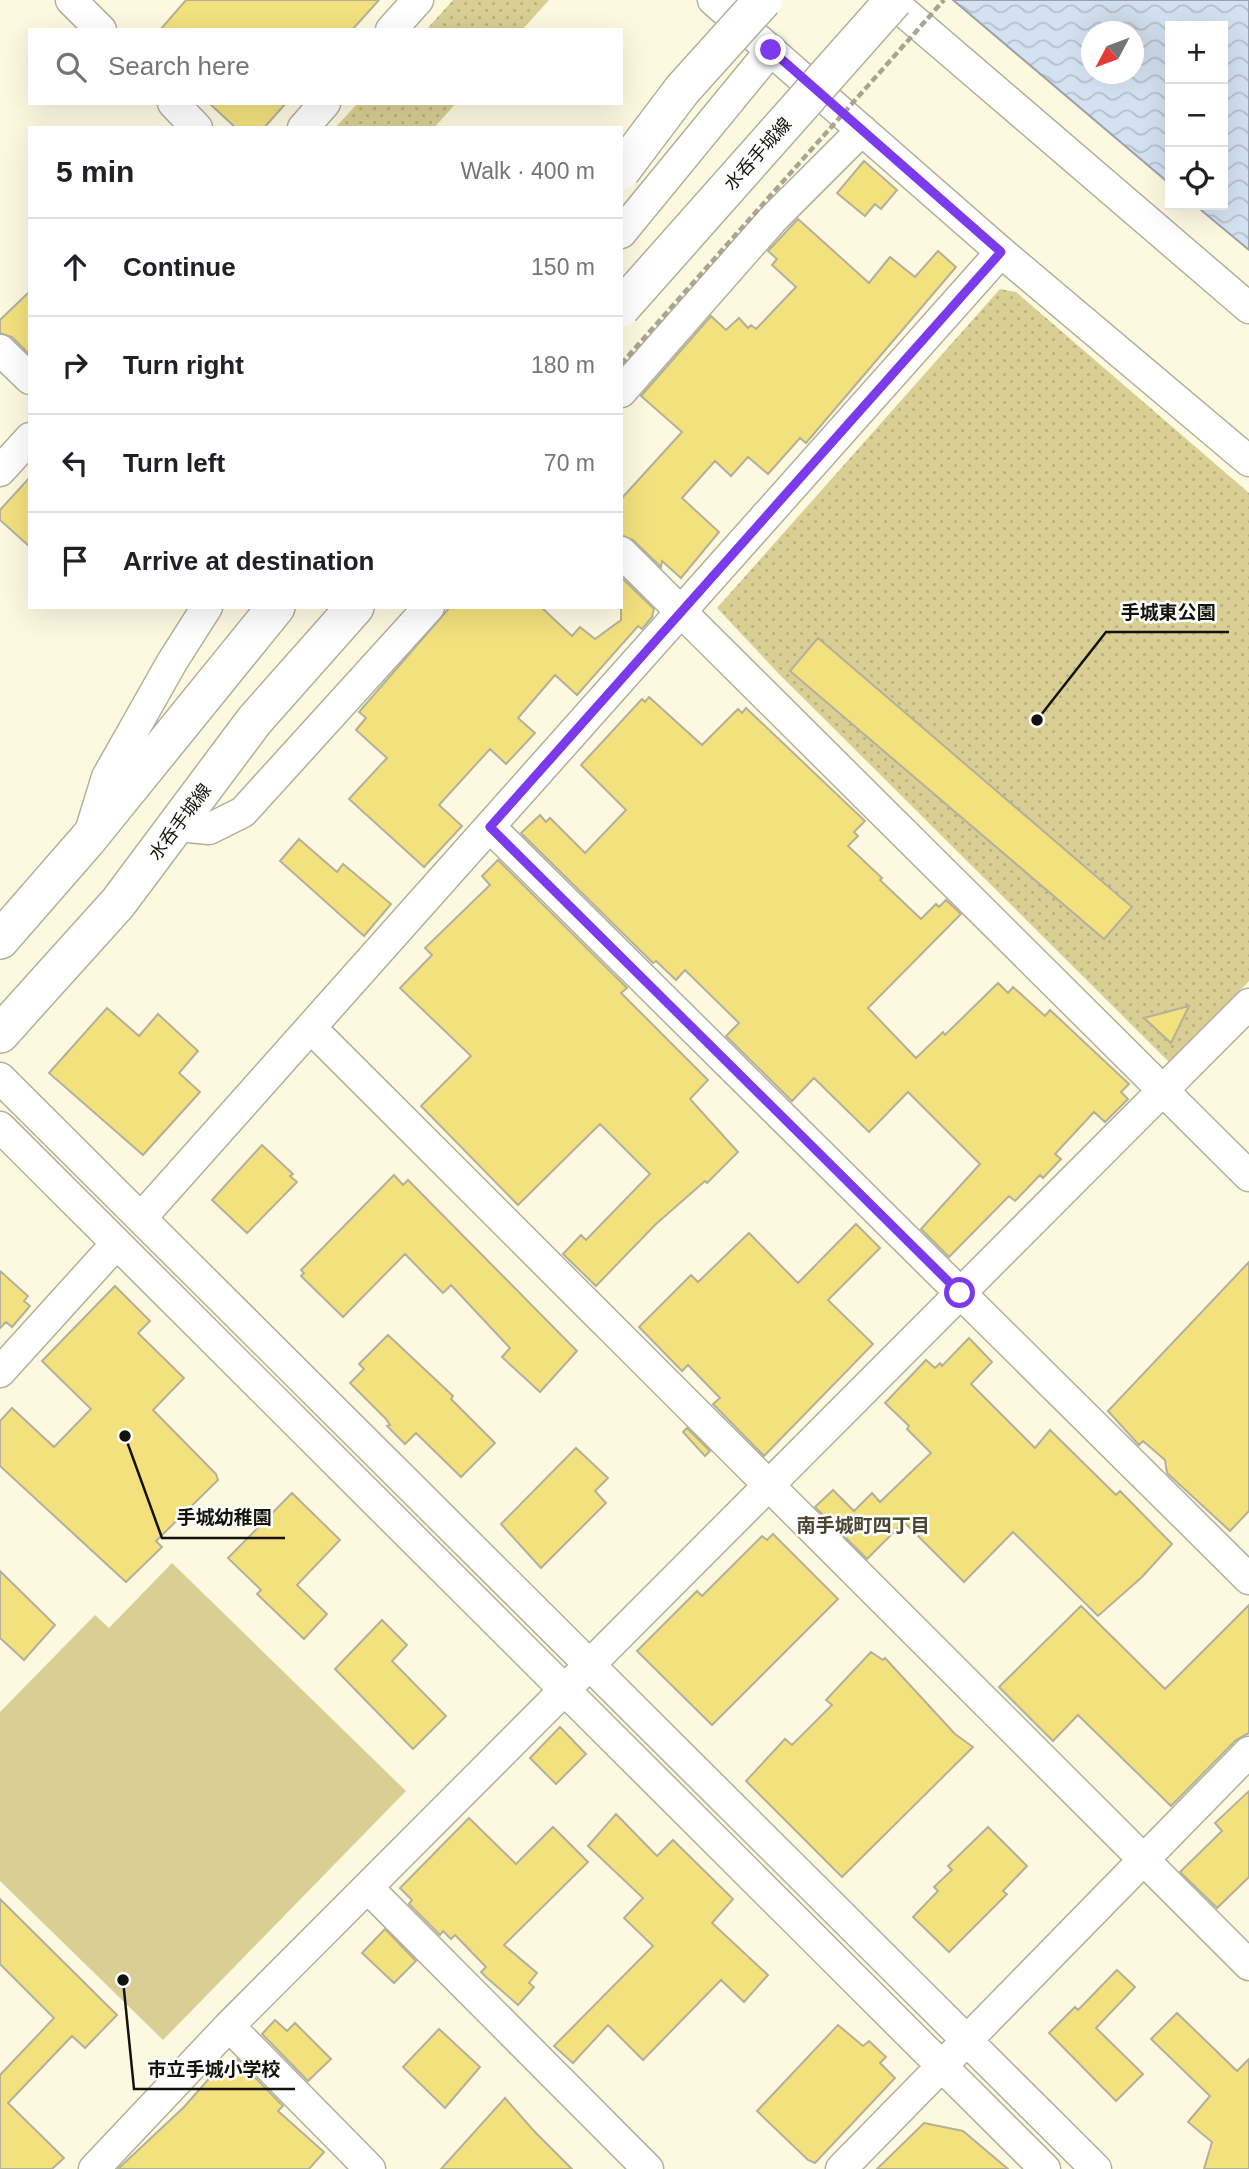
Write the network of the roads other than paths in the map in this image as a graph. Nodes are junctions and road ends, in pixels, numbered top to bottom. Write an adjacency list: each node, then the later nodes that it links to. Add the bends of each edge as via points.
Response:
1 (71, 0): 6 (street)
2 (418, 0): 7 (street)
3 (713, 0): 8 (street)
4 (762, 0): 14 (main road, bridge, via 682,90)
5 (892, 0): 17 (main road, 水呑手城線, bridge); 18 (street)
6 (99, 28)
7 (393, 28)
8 (771, 50): 13 (street); 15 (street)
9 (175, 105): 11 (street)
10 (323, 105): 12 (street)
11 (195, 126)
12 (305, 126)
13 (862, 130): 16 (street); 21 (street, via 772,220)
14 (623, 168)
15 (623, 231)
16 (1001, 252): 23 (street); 30 (street)
17 (623, 306)
18 (1249, 309)
19 (0, 350): 20 (street)
20 (28, 377)
21 (623, 390)
22 (28, 440): 24 (street)
23 (1249, 461)
24 (0, 471)
25 (623, 554): 30 (street)
26 (206, 609): 33 (street, via 107,777)
27 (274, 609): 33 (main road)
28 (353, 609): 31 (main road, 水呑手城線, via 254,721)
29 (427, 609): 31 (street, via 243,812 209,829)
30 (682, 613): 32 (street); 39 (street)
31 (178, 826): 37 (main road, 水呑手城線, via 118,903)
32 (490, 827): 36 (street); 44 (street)
33 (88, 839): 34 (main road)
34 (0, 940)
35 (1249, 1004): 39 (street)
36 (311, 1028): 42 (street); 46 (street)
37 (0, 1034)
38 (0, 1078): 42 (street)
39 (1162, 1091): 41 (street); 44 (street)
40 (0, 1127): 43 (street)
41 (1249, 1176)
42 (141, 1218): 48 (street)
43 (116, 1244): 45 (street); 49 (street)
44 (960, 1293): 46 (street); 47 (street)
45 (0, 1372)
46 (769, 1483): 48 (street); 51 (street)
47 (1249, 1579)
48 (590, 1665): 49 (street); 55 (street)
49 (566, 1689): 52 (street); 56 (street)
50 (1249, 1752): 51 (street)
51 (1144, 1862): 53 (street); 55 (street)
52 (368, 1888): 54 (street); 59 (street)
53 (1249, 1965)
54 (229, 2026): 57 (street); 58 (street)
55 (967, 2041): 56 (street); 62 (street)
56 (941, 2065): 60 (street); 61 (street)
57 (94, 2169)
58 (370, 2169)
59 (648, 2169)
60 (841, 2169)
61 (1045, 2169)
62 (1096, 2169)

